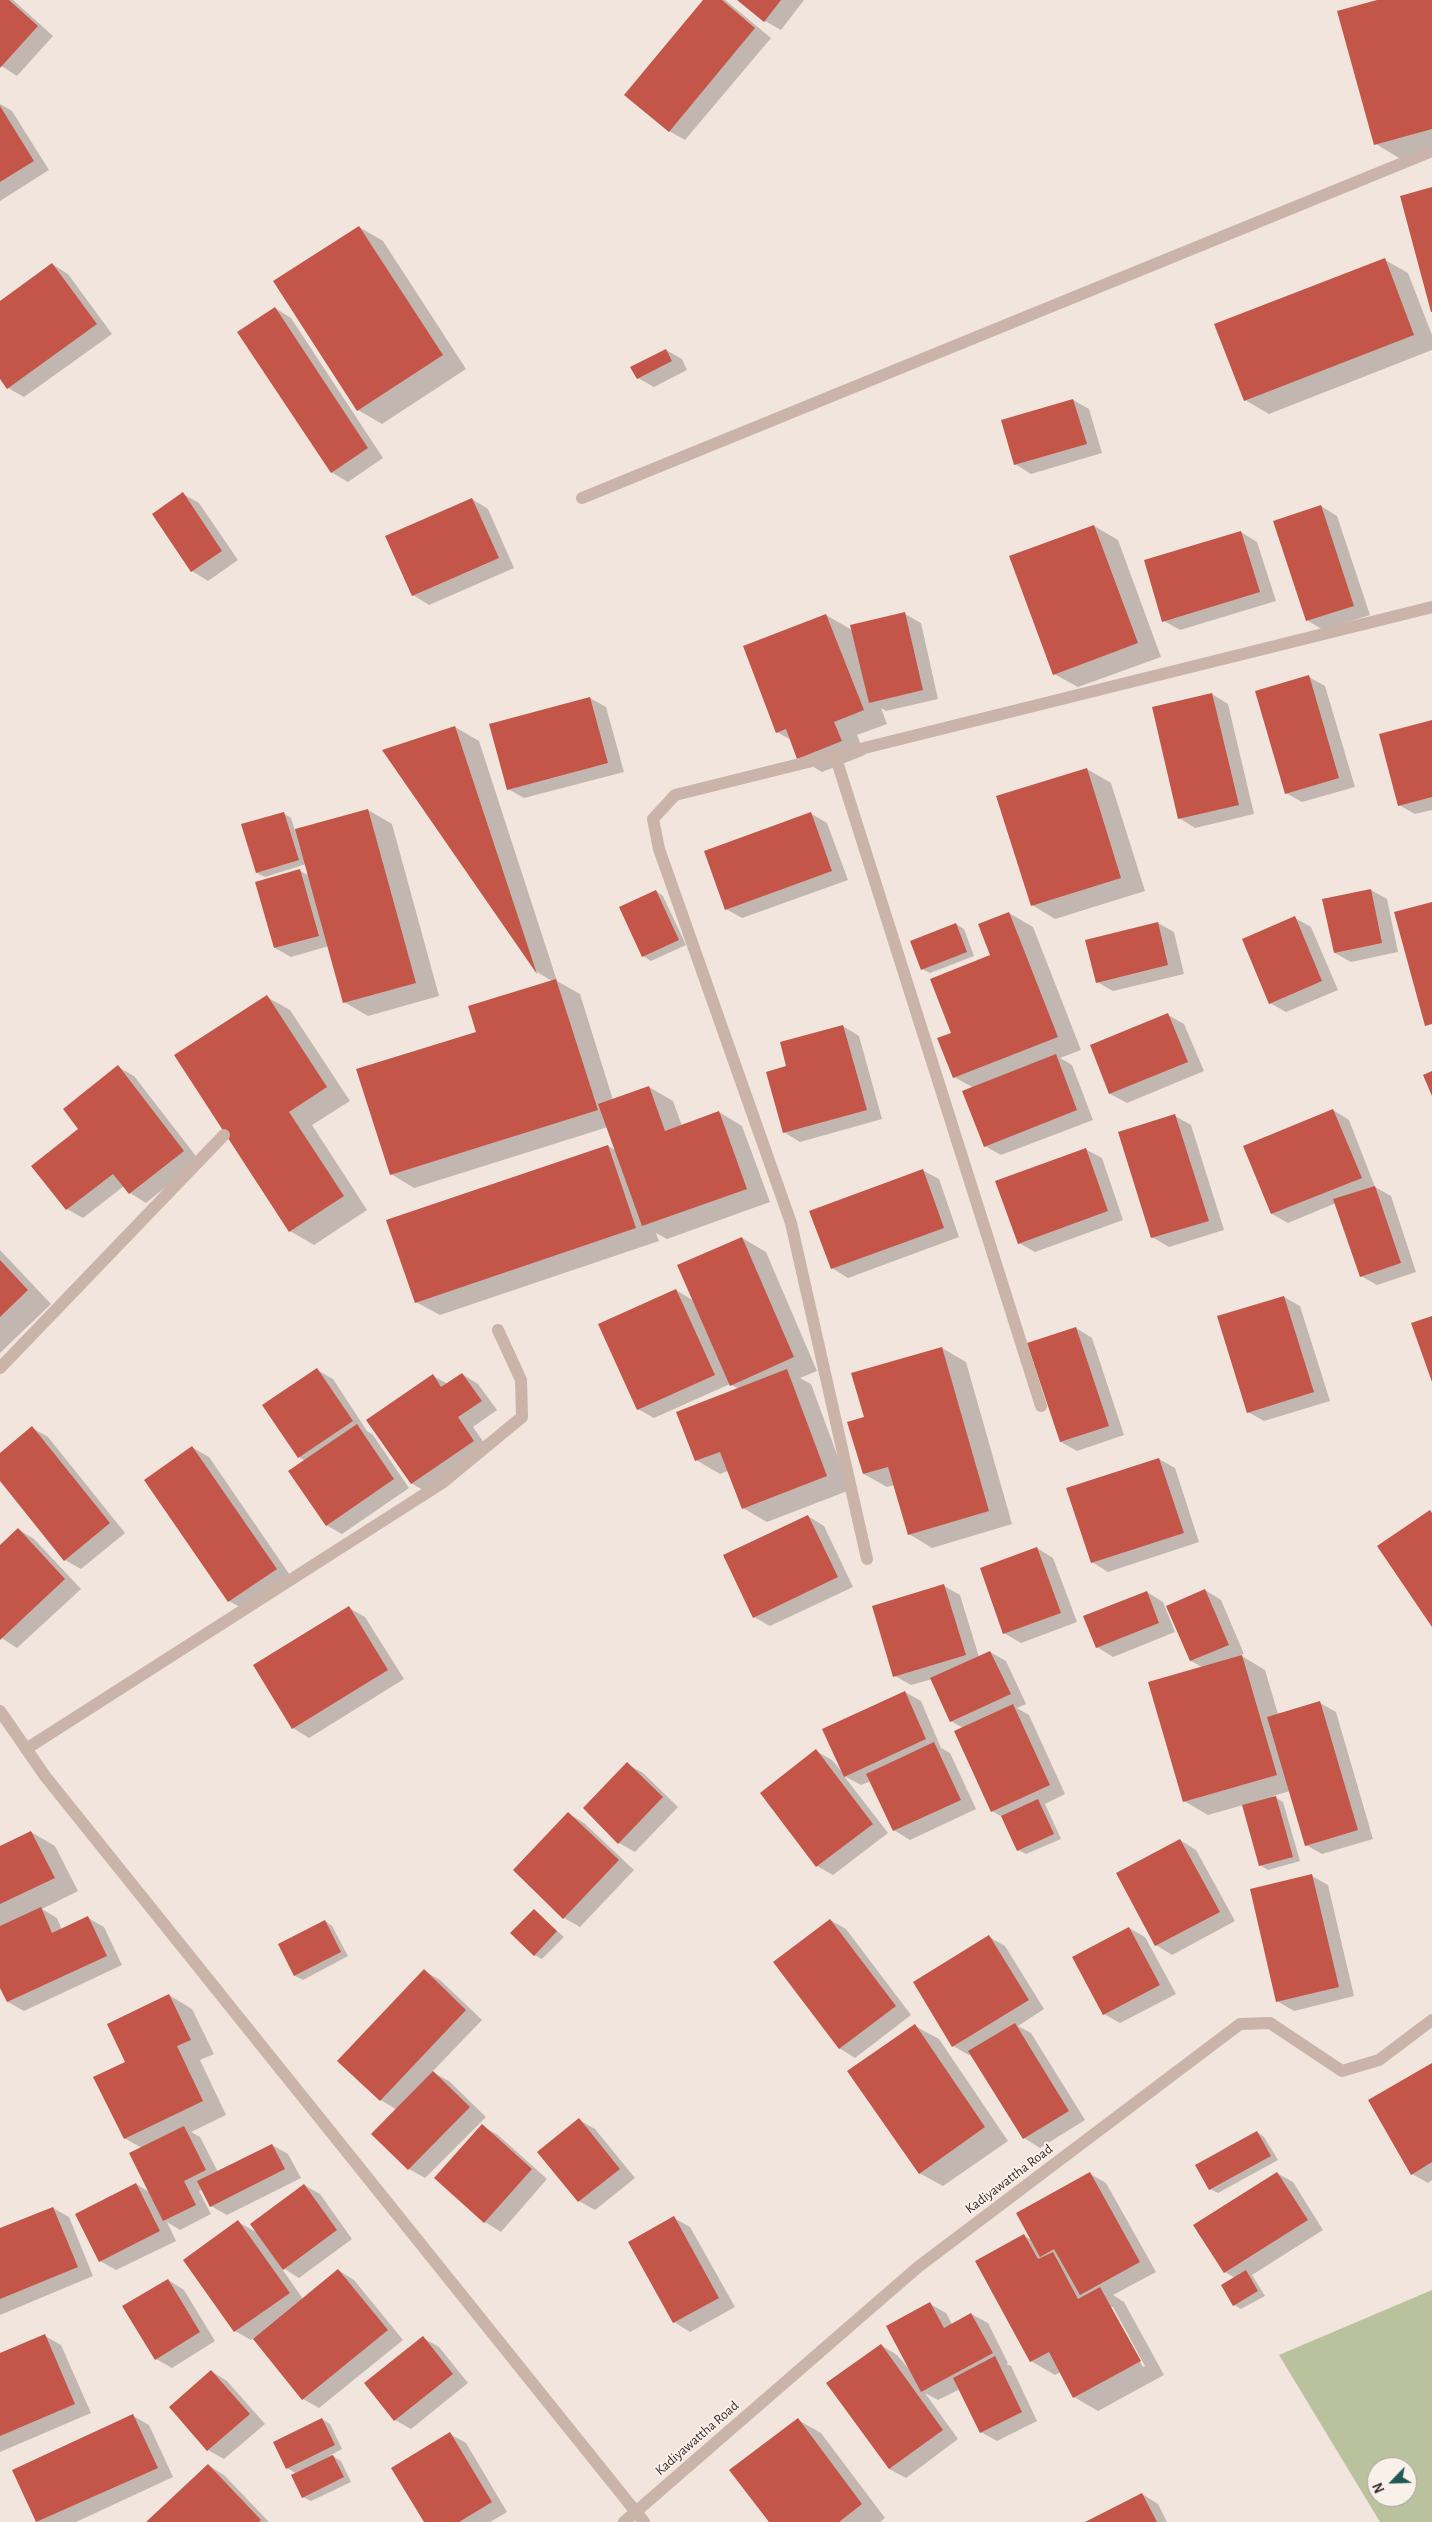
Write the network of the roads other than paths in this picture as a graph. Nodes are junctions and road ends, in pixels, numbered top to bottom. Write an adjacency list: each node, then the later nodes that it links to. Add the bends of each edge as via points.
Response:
1 (1432, 151): 2 (street)
2 (582, 498)
3 (1432, 607): 4 (street)
4 (835, 755): 8 (street); 9 (street, via 675,795 653,819 659,849 791,1223)
5 (224, 1135): 7 (street)
6 (498, 1330): 11 (street, via 521,1380 522,1416 442,1483)
7 (0, 1368)
8 (1042, 1406)
9 (867, 1559)
10 (0, 1711): 11 (street)
11 (26, 1749): 13 (street, via 57,1792)
12 (1432, 2020): 13 (street, Kadiyawattha Road, via 1378,2060 1342,2071 1270,2023 1240,2024 918,2267)
13 (635, 2511): 14 (street); 15 (street)
14 (624, 2522)
15 (644, 2522)

